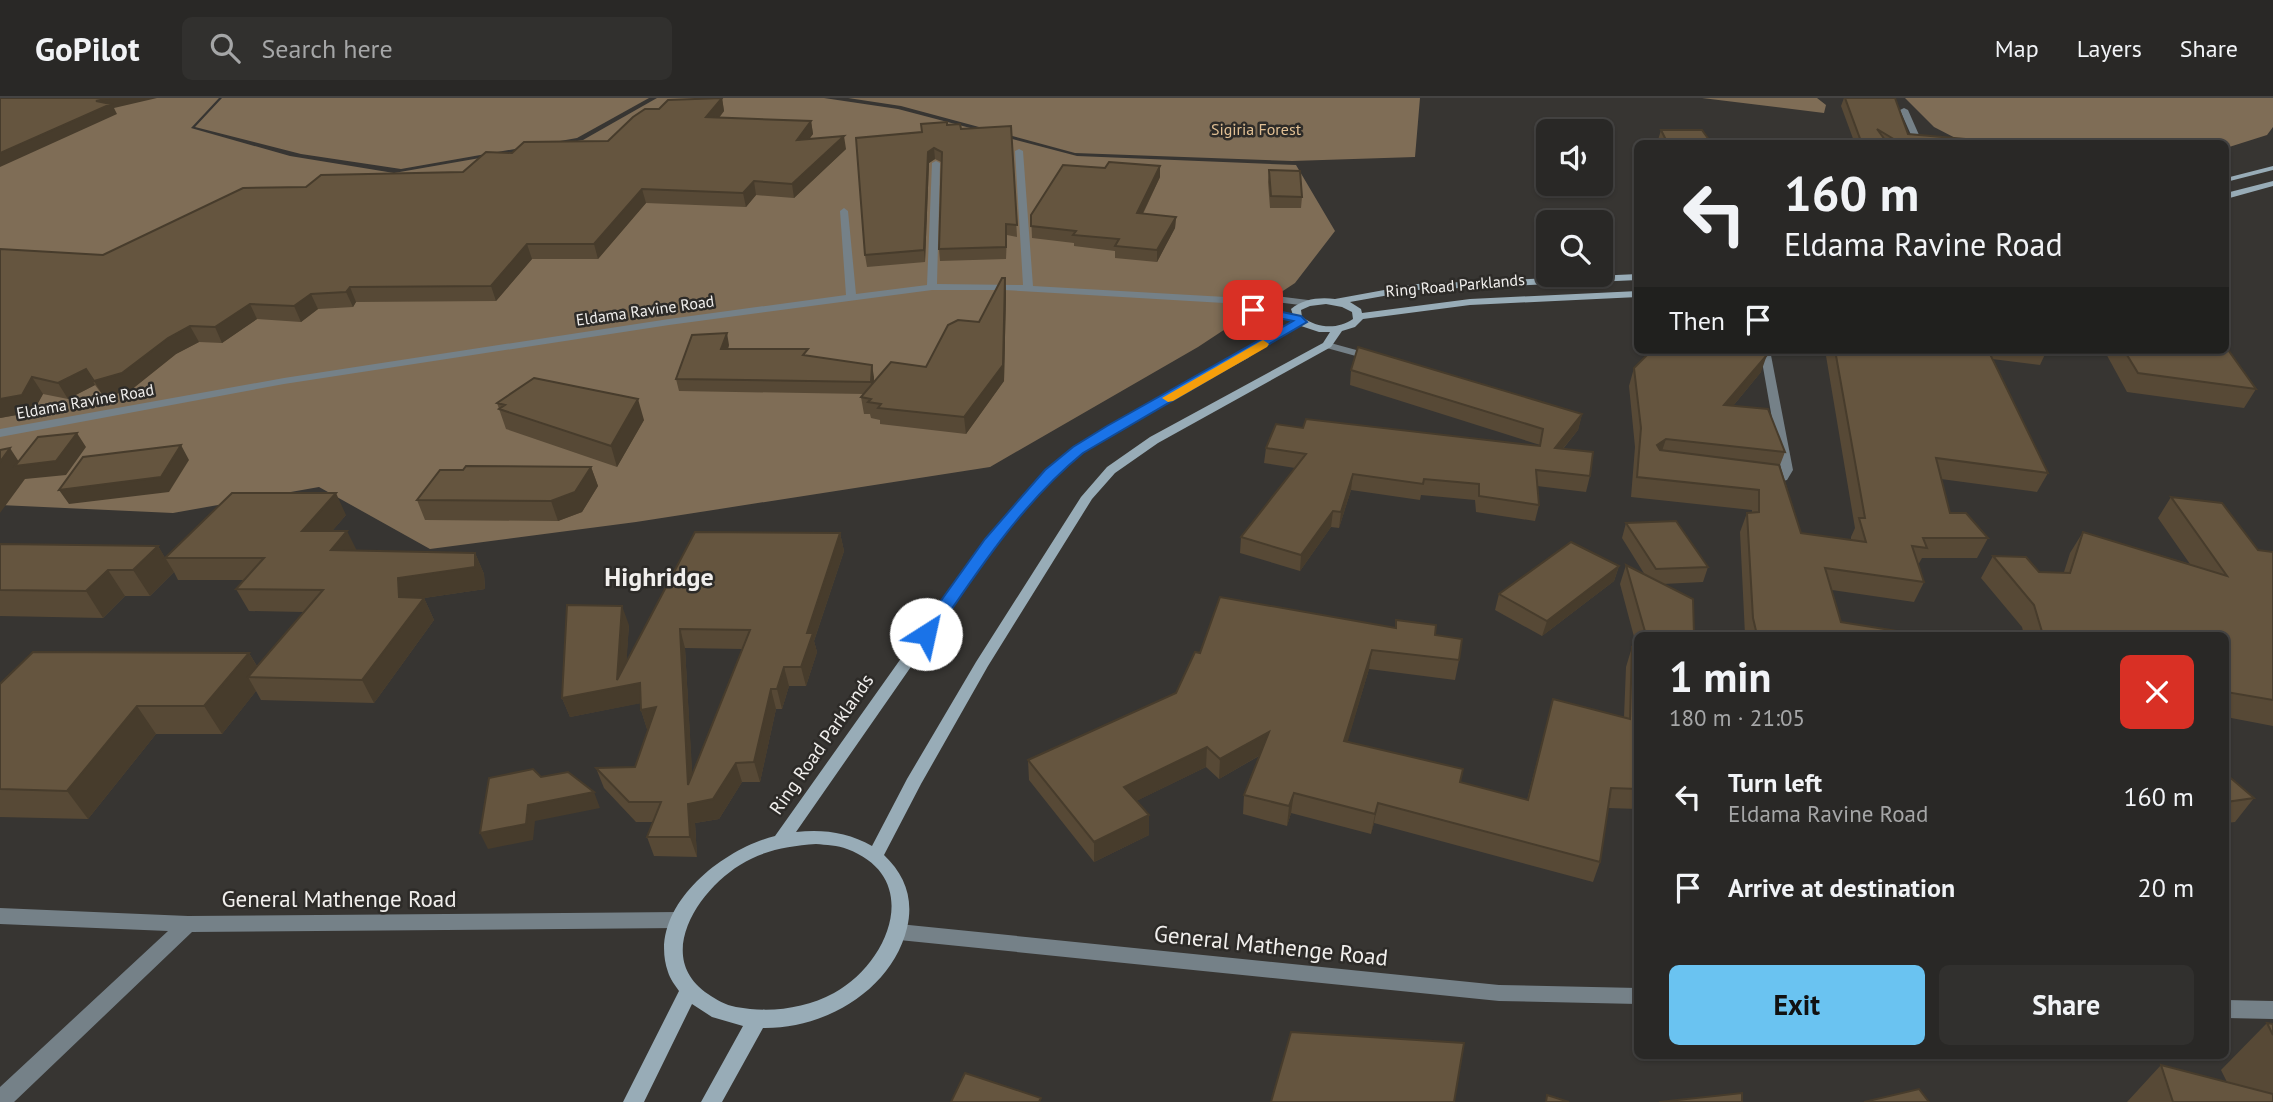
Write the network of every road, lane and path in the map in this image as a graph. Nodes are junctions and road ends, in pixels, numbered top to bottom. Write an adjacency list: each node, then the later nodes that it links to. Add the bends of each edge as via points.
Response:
1 (1904, 110): 2 (street)
2 (1917, 140)
3 (1019, 152): 12 (street)
4 (936, 163): 11 (street)
5 (2273, 168): 6 (street)
6 (2229, 179)
7 (2273, 183): 8 (street)
8 (2229, 195)
9 (845, 211): 14 (street)
10 (1634, 277): 16 (street, Ring Road Parklands, via 1417,287)
11 (932, 287): 12 (street, Eldama Ravine Road); 14 (street, Eldama Ravine Road)
12 (1028, 288): 15 (street, Eldama Ravine Road)
13 (1634, 294): 18 (street, Ring Road Parklands, via 1470,302)
14 (851, 298): 24 (street, Eldama Ravine Road, via 284,381)
15 (1243, 301): 17 (street, via 1268,298); 19 (street, Eldama Ravine Road, via 1260,312)
16 (1336, 302): 17 (street, Ring Road Parklands); 18 (street, via 1352,307)
17 (1308, 303): 19 (street, via 1296,309)
18 (1359, 316): 20 (street, via 1354,324)
19 (1299, 320): 20 (street, via 1318,328); 26 (street, Ring Road Parklands, via 1244,356 1111,429 1050,473 990,542)
20 (1338, 329): 21 (street)
21 (1327, 345): 23 (street); 27 (street, via 1154,440 1111,470 1095,488 981,666)
22 (1766, 354): 25 (street, via 1787,470 1783,477)
23 (1380, 360)
24 (0, 433)
25 (1755, 476)
26 (781, 840): 27 (street, Ring Road Parklands, via 816,837 849,842); 29 (street, Ring Road Parklands, via 749,851 719,869 695,892)
27 (875, 856): 31 (street, Ring Road Parklands, via 894,876 902,903)
28 (0, 916): 30 (street, General Mathenge Road)
29 (679, 920): 30 (street, General Mathenge Road); 32 (street, Ring Road Parklands, via 674,945 677,969)
30 (188, 924): 37 (street)
31 (899, 932): 33 (street, General Mathenge Road, via 1499,993); 36 (street, Ring Road Parklands, via 885,960 862,985 830,1005 794,1017)
32 (689, 991): 36 (street, Ring Road Parklands, via 718,1012); 38 (street)
33 (1634, 996)
34 (2229, 1009): 35 (street)
35 (2273, 1010)
36 (757, 1020): 39 (street)
37 (0, 1101)
38 (633, 1102)
39 (711, 1102)

